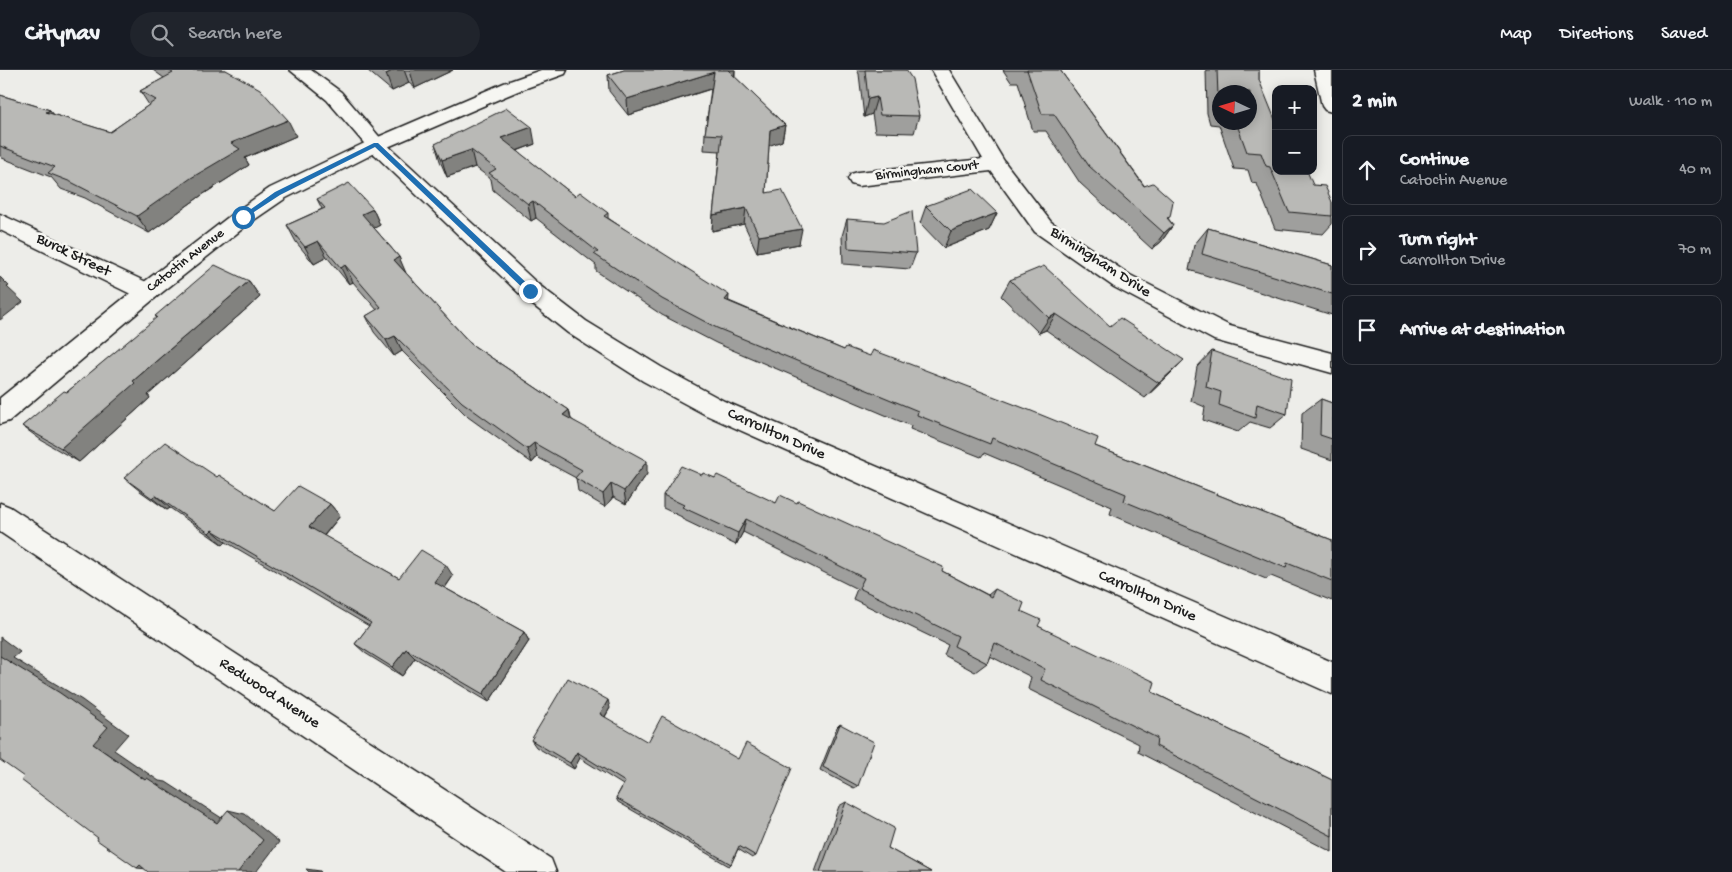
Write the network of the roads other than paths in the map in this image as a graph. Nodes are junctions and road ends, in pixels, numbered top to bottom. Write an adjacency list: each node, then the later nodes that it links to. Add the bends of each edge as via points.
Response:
1 (299, 70): 6 (street, Carrollton Drive, via 334,96)
2 (558, 70): 6 (street, Catoctin Avenue, via 510,87)
3 (940, 70): 7 (street, Birmingham Drive)
4 (1323, 70): 5 (street)
5 (1332, 106)
6 (376, 145): 10 (street, Catoctin Avenue, via 278,193); 14 (street, Carrollton Drive, via 530,291 577,328 652,374 715,408)
7 (996, 164): 8 (street, Birmingham Court); 11 (street, Birmingham Drive, via 1043,226 1122,281 1224,334)
8 (858, 179)
9 (0, 221): 10 (street, Burck Street)
10 (147, 292): 12 (street, Catoctin Avenue)
11 (1332, 363)
12 (0, 412)
13 (0, 516): 15 (street, Redwood Avenue)
14 (1332, 678)
15 (538, 872)

